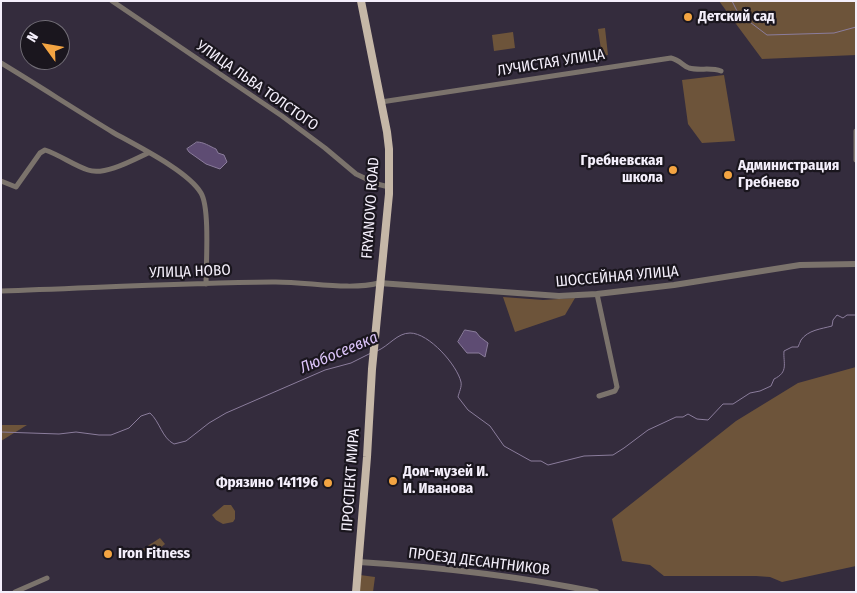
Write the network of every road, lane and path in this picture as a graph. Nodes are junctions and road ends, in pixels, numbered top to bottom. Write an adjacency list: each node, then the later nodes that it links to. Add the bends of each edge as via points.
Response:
1 (112, 1): 10 (street, УЛИЦА ЛЬВА ТОЛСТОГО, via 282,116 356,174)
2 (361, 1): 5 (main road, FRYANOVO ROAD)
3 (1, 62): 7 (street)
4 (721, 71): 5 (street, ЛУЧИСТАЯ УЛИЦА, via 689,68 671,58)
5 (381, 102): 10 (main road, FRYANOVO ROAD, via 388,145)
6 (856, 132): 8 (street)
7 (148, 153): 9 (street, via 97,172 45,150 16,187); 13 (street, via 182,174 202,194 206,213)
8 (856, 160)
9 (1, 181)
10 (389, 187): 12 (main road, FRYANOVO ROAD)
11 (855, 264): 15 (street, ШОССЕЙНАЯ УЛИЦА, via 800,265)
12 (379, 283): 13 (street, УЛИЦА НОВО); 15 (street, ШОССЕЙНАЯ УЛИЦА, via 552,296); 16 (main road, FRYANOVO ROAD)
13 (206, 284): 14 (street, УЛИЦА НОВО)
14 (1, 292)
15 (597, 294): 17 (street, via 617,388)
16 (375, 330): 18 (main road, ПРОСПЕКТ МИРА)
17 (599, 396)
18 (359, 562): 21 (main road, ПРОСПЕКТ МИРА); 22 (street, ПРОЕЗД ДЕСАНТНИКОВ, via 440,568)
19 (47, 578): 20 (street)
20 (15, 592)
21 (356, 592)
22 (596, 592)

